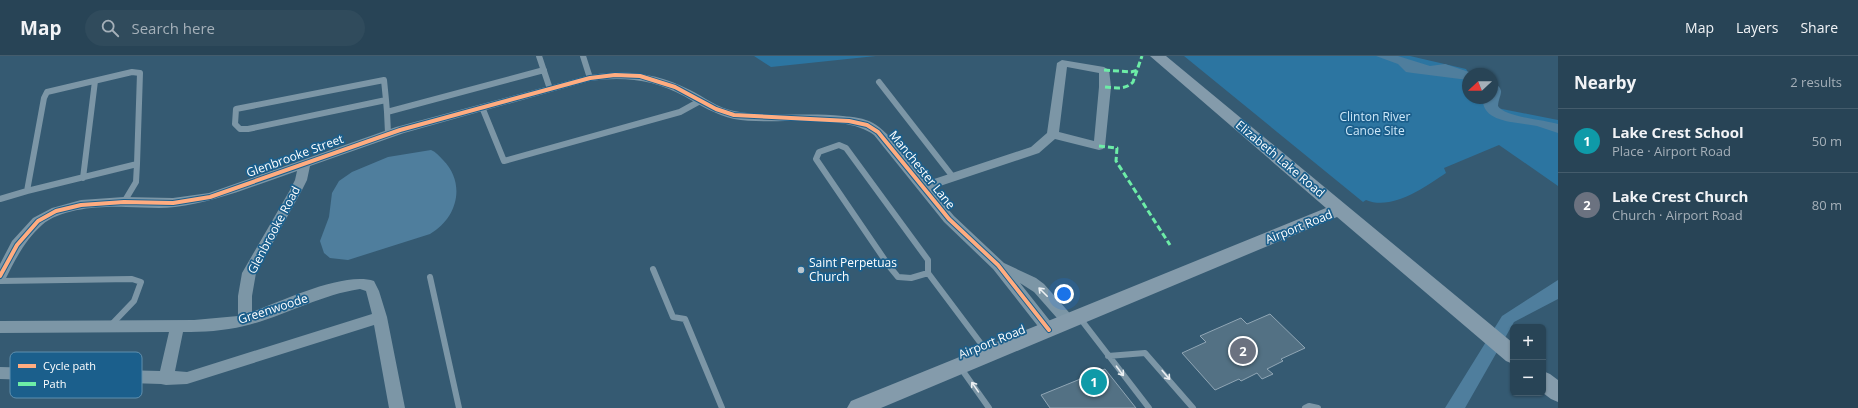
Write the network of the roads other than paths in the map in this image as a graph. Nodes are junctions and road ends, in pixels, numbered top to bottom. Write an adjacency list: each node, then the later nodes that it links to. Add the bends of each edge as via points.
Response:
1 (540, 56): 4 (lane)
2 (583, 56): 6 (lane)
3 (1157, 56): 24 (street, Elizabeth Lake Road)
4 (544, 70): 9 (lane); 13 (lane)
5 (622, 74): 6 (street, Glenbrooke Street); 11 (street, Manchester Lane, via 660,81)
6 (590, 78): 9 (street, Glenbrooke Street)
7 (95, 81): 16 (lane, via 132,72 140,74); 19 (lane); 21 (lane, via 47,92)
8 (878, 82): 18 (lane)
9 (550, 89): 12 (street, Glenbrooke Street)
10 (386, 100): 10 (lane, via 384,80 236,109 235,124 240,129 248,129); 13 (lane)
11 (700, 101): 12 (lane, via 680,112 504,161); 20 (street, Manchester Lane, via 732,114 866,124 878,132)
12 (482, 107): 14 (street, Glenbrooke Street)
13 (388, 112): 14 (lane)
14 (388, 133): 17 (street, Glenbrooke Street)
15 (1053, 134): 15 (street, via 1062,63 1104,70 1105,87 1099,146); 18 (street, via 1035,150)
16 (137, 164): 19 (lane); 23 (lane, via 136,182)
17 (304, 164): 23 (street, Glenbrooke Street, via 210,197 173,203); 32 (street, Glenbrooke Road, via 296,190 249,273 245,296)
18 (953, 177): 20 (street)
19 (83, 178): 21 (lane)
20 (923, 187): 25 (street, Manchester Lane, via 949,219)
21 (27, 191): 22 (lane)
22 (0, 199)
23 (124, 202): 28 (street, Glenbrooke Street, via 81,205 56,211 38,221 17,245)
24 (1340, 209): 33 (street, Airport Road); 38 (street, Elizabeth Lake Road)
25 (998, 265): 33 (street, Manchester Lane, one-way to 25, via 1031,282); 37 (street, Manchester Lane)
26 (653, 269): 50 (lane, via 673,317 685,319)
27 (928, 273): 27 (lane, via 928,260 846,148 839,146 819,152 816,159 898,277 911,278); 39 (lane)
28 (0, 276)
29 (430, 277): 49 (lane)
30 (0, 280): 34 (lane, via 132,279 141,282 139,292 128,309)
31 (380, 317): 32 (street, Greenwoode, via 374,290 369,285 360,283 341,287); 45 (street, via 187,378); 48 (street, Greenwoode)
32 (245, 320): 35 (street, Greenwoode, via 204,326)
33 (1074, 320): 37 (street, Airport Road); 40 (lane)
34 (110, 326): 35 (street, Greenwoode); 36 (street, Greenwoode)
35 (177, 326): 45 (street)
36 (0, 327)
37 (1049, 330): 39 (street, Airport Road)
38 (1510, 352)
39 (989, 354): 41 (street, Airport Road)
40 (1108, 356): 53 (lane, one-way to 53); 54 (lane, one-way to 54, via 1145,353)
41 (960, 366): 51 (street, Airport Road); 52 (lane, one-way to 41)
42 (0, 373): 43 (street)
43 (10, 373)
44 (142, 378): 45 (street)
45 (166, 379)
46 (1546, 383): 47 (street)
47 (1558, 393)
48 (397, 408)
49 (459, 408)
50 (722, 408)
51 (858, 408)
52 (989, 408)
53 (1149, 408)
54 (1193, 408)
55 (1305, 408): 56 (lane)
56 (1318, 408)

